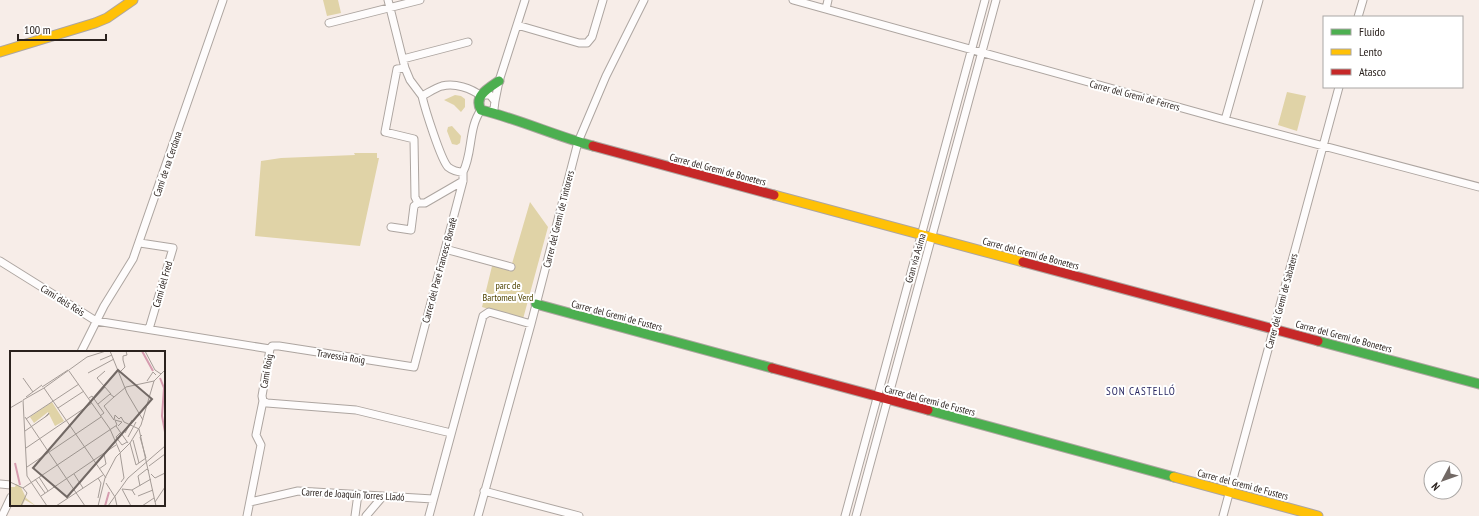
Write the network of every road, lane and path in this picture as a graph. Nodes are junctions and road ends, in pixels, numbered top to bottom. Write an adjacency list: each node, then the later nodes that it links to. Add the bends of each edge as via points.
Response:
1 (133, 0): 21 (street, via 95,23)
2 (223, 0): 42 (street, Camí de na Cerdana)
3 (388, 0): 14 (street)
4 (420, 0): 14 (street)
5 (525, 0): 18 (street)
6 (603, 0): 18 (street, via 592,37 587,43)
7 (644, 0): 33 (street, Carrer del Gremi de Tintorers, via 606,76)
8 (792, 0): 15 (street, Carrer del Gremi de Ferrers)
9 (828, 0): 15 (street)
10 (985, 0): 20 (street, Gran via Asima)
11 (996, 0): 22 (street, Gran via Asima)
12 (1259, 0): 32 (street)
13 (1363, 0): 16 (street)
14 (390, 8): 17 (street); 23 (street)
15 (826, 9): 20 (street, Carrer del Gremi de Ferrers)
16 (1358, 16)
17 (329, 23)
18 (517, 25): 25 (street)
19 (468, 42): 23 (street)
20 (972, 50): 22 (street, Carrer del Gremi de Ferrers); 40 (street, Gran via Asima)
21 (0, 52)
22 (981, 53): 32 (street, Carrer del Gremi de Ferrers); 41 (street, Gran via Asima)
23 (402, 58): 24 (street)
24 (405, 68): 27 (street); 38 (street, via 397,69 385,132 414,139 415,197)
25 (499, 81): 28 (street); 29 (street)
26 (1340, 88): 34 (street, Carrer del Gremi de Sabaters)
27 (422, 96): 28 (street, via 442,86 456,86); 35 (street, via 427,117 447,166 456,172)
28 (482, 96): 29 (street, via 490,95); 30 (street, via 478,105)
29 (496, 102): 30 (street, via 494,109); 31 (street)
30 (485, 111): 31 (street); 35 (street, via 478,115 474,125 468,163)
31 (502, 115): 33 (street, Carrer del Gremi de Boneters)
32 (1225, 120): 34 (street, Carrer del Gremi de Ferrers)
33 (578, 142): 40 (street, Carrer del Gremi de Boneters); 46 (street, Carrer del Gremi de Tintorers)
34 (1324, 145): 37 (street, Carrer del Gremi de Ferrers); 49 (street, Carrer del Gremi de Sabaters)
35 (462, 172): 36 (street, Carrer del Pare Francesc Bonafè)
36 (463, 181): 38 (street, via 426,203); 43 (street, Carrer del Pare Francesc Bonafè)
37 (1479, 187)
38 (418, 204): 39 (street, via 414,206 411,230)
39 (391, 227)
40 (922, 236): 41 (street, Carrer del Gremi de Boneters); 55 (street, Gran via Asima)
41 (931, 238): 49 (street, Carrer del Gremi de Boneters); 56 (street, Gran via Asima)
42 (140, 243): 47 (street, Camí de na Cerdana, via 130,266); 50 (street, Camí del Fred, via 173,248)
43 (445, 249): 45 (street); 53 (street, Carrer del Pare Francesc Bonafè)
44 (0, 261): 47 (street, Camí dels Reis)
45 (511, 267)
46 (536, 304): 48 (street, Carrer del Gremi de Tintorers); 55 (street, Carrer del Gremi de Fusters)
47 (96, 321): 50 (street, Camí Roig); 52 (street, Camí dels Reis)
48 (531, 324): 58 (street, via 489,312 483,316); 61 (street, Carrer del Gremi de Tintorers)
49 (1274, 328): 54 (street, Carrer del Gremi de Boneters); 62 (street, Carrer del Gremi de Sabaters)
50 (149, 329): 51 (street, Camí Roig)
51 (270, 349): 53 (street, Travessia Roig, via 272,346 279,346); 57 (street, Camí Roig)
52 (81, 351)
53 (414, 367)
54 (1479, 384)
55 (877, 397): 56 (street, Carrer del Gremi de Fusters); 75 (street, Gran via Asima)
56 (888, 400): 62 (street, Carrer del Gremi de Fusters); 76 (street, Gran via Asima)
57 (263, 401): 58 (street, Camí Roig, via 356,410); 67 (street, via 256,435 261,445)
58 (451, 433): 66 (street)
59 (0, 484): 60 (street)
60 (10, 485)
61 (484, 491): 73 (street, Carrer del Gremi de Tintorers); 74 (street)
62 (1230, 492): 77 (street, Carrer del Gremi de Sabaters); 78 (street, Carrer del Gremi de Fusters)
63 (358, 494): 64 (street, Carrer de Joaquín Torres Lladó); 67 (street, Carrer de Joaquín Torres Lladó, via 298,490); 70 (street)
64 (383, 496): 66 (street, Carrer de Joaquín Torres Lladó); 71 (street)
65 (10, 499): 68 (street)
66 (433, 499): 72 (street)
67 (250, 502): 69 (street)
68 (2, 516)
69 (247, 516)
70 (355, 516)
71 (366, 516)
72 (429, 516)
73 (478, 516)
74 (579, 516)
75 (845, 516)
76 (856, 516)
77 (1224, 516)
78 (1318, 516)

